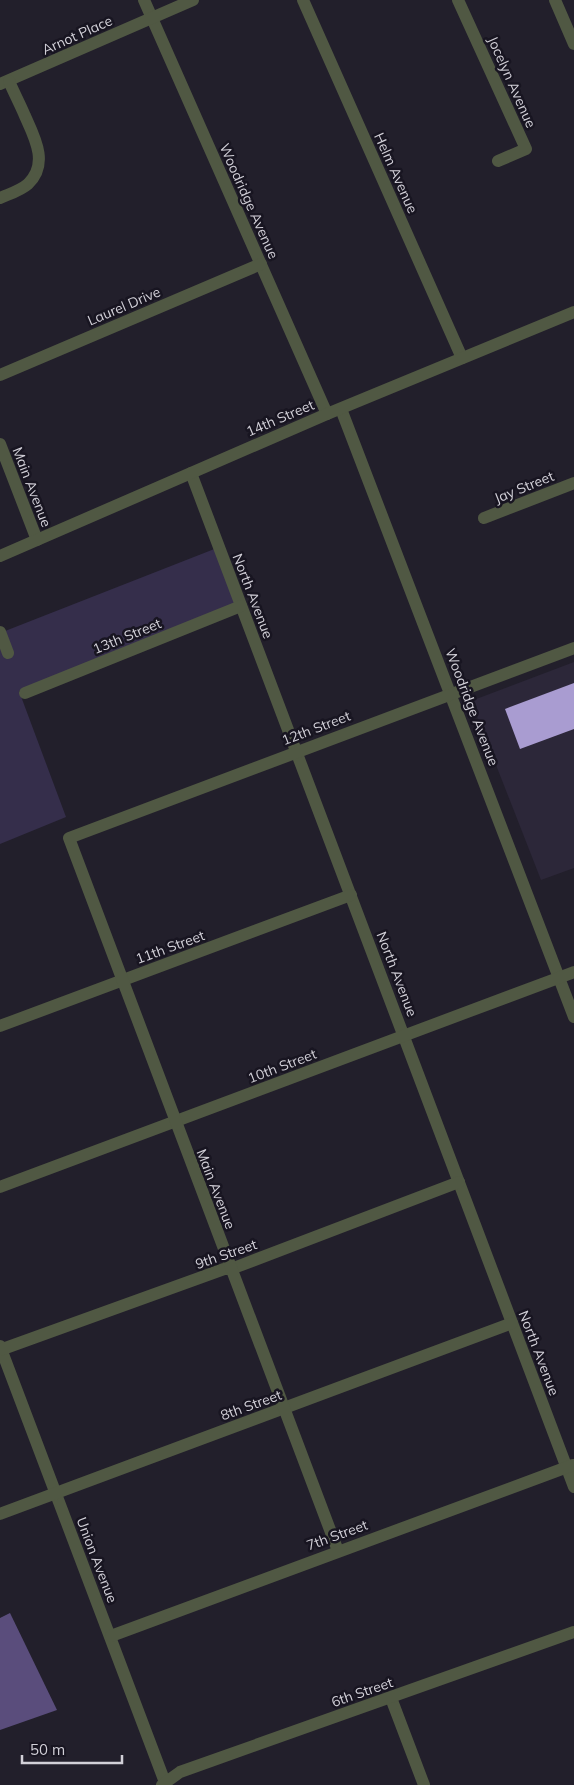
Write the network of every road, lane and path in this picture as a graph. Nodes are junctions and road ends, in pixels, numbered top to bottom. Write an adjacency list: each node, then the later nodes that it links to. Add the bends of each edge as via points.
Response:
1 (144, 0): 6 (street, Woodridge Avenue)
2 (193, 0): 6 (street, Arnot Place)
3 (303, 0): 13 (street, Helm Avenue)
4 (458, 0): 9 (street, Jocelyn Avenue, via 526,149)
5 (554, 0): 7 (street)
6 (152, 18): 8 (street, Arnot Place); 11 (street, Woodridge Avenue)
7 (574, 44)
8 (4, 83): 10 (street, via 36,139 39,162 29,183)
9 (498, 161)
10 (0, 198)
11 (260, 264): 14 (street, Laurel Drive); 16 (street, Woodridge Avenue)
12 (574, 312): 13 (street, 14th Street)
13 (462, 358): 15 (street, 14th Street)
14 (0, 375)
15 (341, 408): 16 (street, 14th Street); 28 (street, Woodridge Avenue)
16 (327, 414): 18 (street, 14th Street)
17 (0, 444): 21 (street, Main Avenue)
18 (191, 473): 21 (street, 14th Street); 23 (street, North Avenue)
19 (574, 483): 20 (street, Jay Street)
20 (484, 518)
21 (37, 540): 22 (street, 14th Street)
22 (0, 556)
23 (241, 606): 27 (street, 13th Street); 29 (street, North Avenue)
24 (0, 632): 26 (street)
25 (574, 648): 28 (street, 12th Street)
26 (8, 653)
27 (25, 693)
28 (450, 694): 29 (street, 12th Street); 33 (street, Woodridge Avenue)
29 (296, 752): 30 (street, 12th Street); 31 (street, North Avenue)
30 (69, 838): 34 (street, Main Avenue)
31 (351, 896): 34 (street, 11th Street); 37 (street, North Avenue)
32 (574, 972): 33 (street, 10th Street)
33 (560, 978): 35 (street, Woodridge Avenue); 37 (street, 10th Street)
34 (122, 980): 36 (street, 11th Street); 38 (street, Main Avenue)
35 (574, 1016)
36 (0, 1026)
37 (405, 1036): 38 (street, 10th Street); 39 (street, North Avenue)
38 (175, 1122): 40 (street, 10th Street); 41 (street, Main Avenue)
39 (459, 1182): 41 (street, 9th Street); 42 (street, North Avenue)
40 (0, 1187)
41 (231, 1269): 43 (street, 9th Street); 44 (street, Main Avenue)
42 (512, 1323): 44 (street, 8th Street); 45 (street, North Avenue)
43 (0, 1348): 47 (street, Union Avenue)
44 (284, 1409): 47 (street, 8th Street); 49 (street, Main Avenue)
45 (570, 1466): 46 (street, North Avenue); 49 (street, 7th Street)
46 (574, 1486)
47 (54, 1493): 48 (street, 8th Street); 51 (street, Union Avenue)
48 (0, 1514)
49 (338, 1551): 51 (street, 7th Street)
50 (574, 1632): 52 (street, 6th Street)
51 (111, 1636): 53 (street, Union Avenue)
52 (391, 1698): 53 (street, 6th Street, via 180,1772); 54 (street)
53 (164, 1784)
54 (424, 1785)

